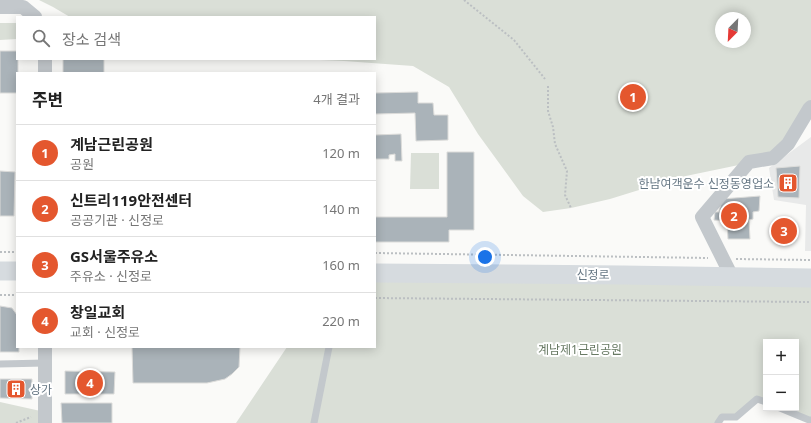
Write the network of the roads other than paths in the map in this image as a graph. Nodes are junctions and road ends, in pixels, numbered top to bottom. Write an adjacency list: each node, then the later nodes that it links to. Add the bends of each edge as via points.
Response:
1 (0, 7): 2 (street, via 24,7)
2 (34, 16)
3 (45, 60): 4 (street)
4 (45, 72)
5 (811, 107): 9 (street, via 788,144 773,158 749,162 702,217)
6 (0, 271): 7 (main road)
7 (16, 271)
8 (376, 273): 9 (main road, 신정로)
9 (732, 277): 10 (main road, 신정로)
10 (811, 278)
11 (45, 348): 13 (street)
12 (329, 348): 19 (lane)
13 (45, 363): 14 (lane); 17 (street)
14 (0, 364)
15 (763, 401): 20 (lane, via 757,399 736,417 722,417)
16 (787, 411): 18 (lane)
17 (45, 418)
18 (811, 420)
19 (314, 423)
20 (718, 423)

